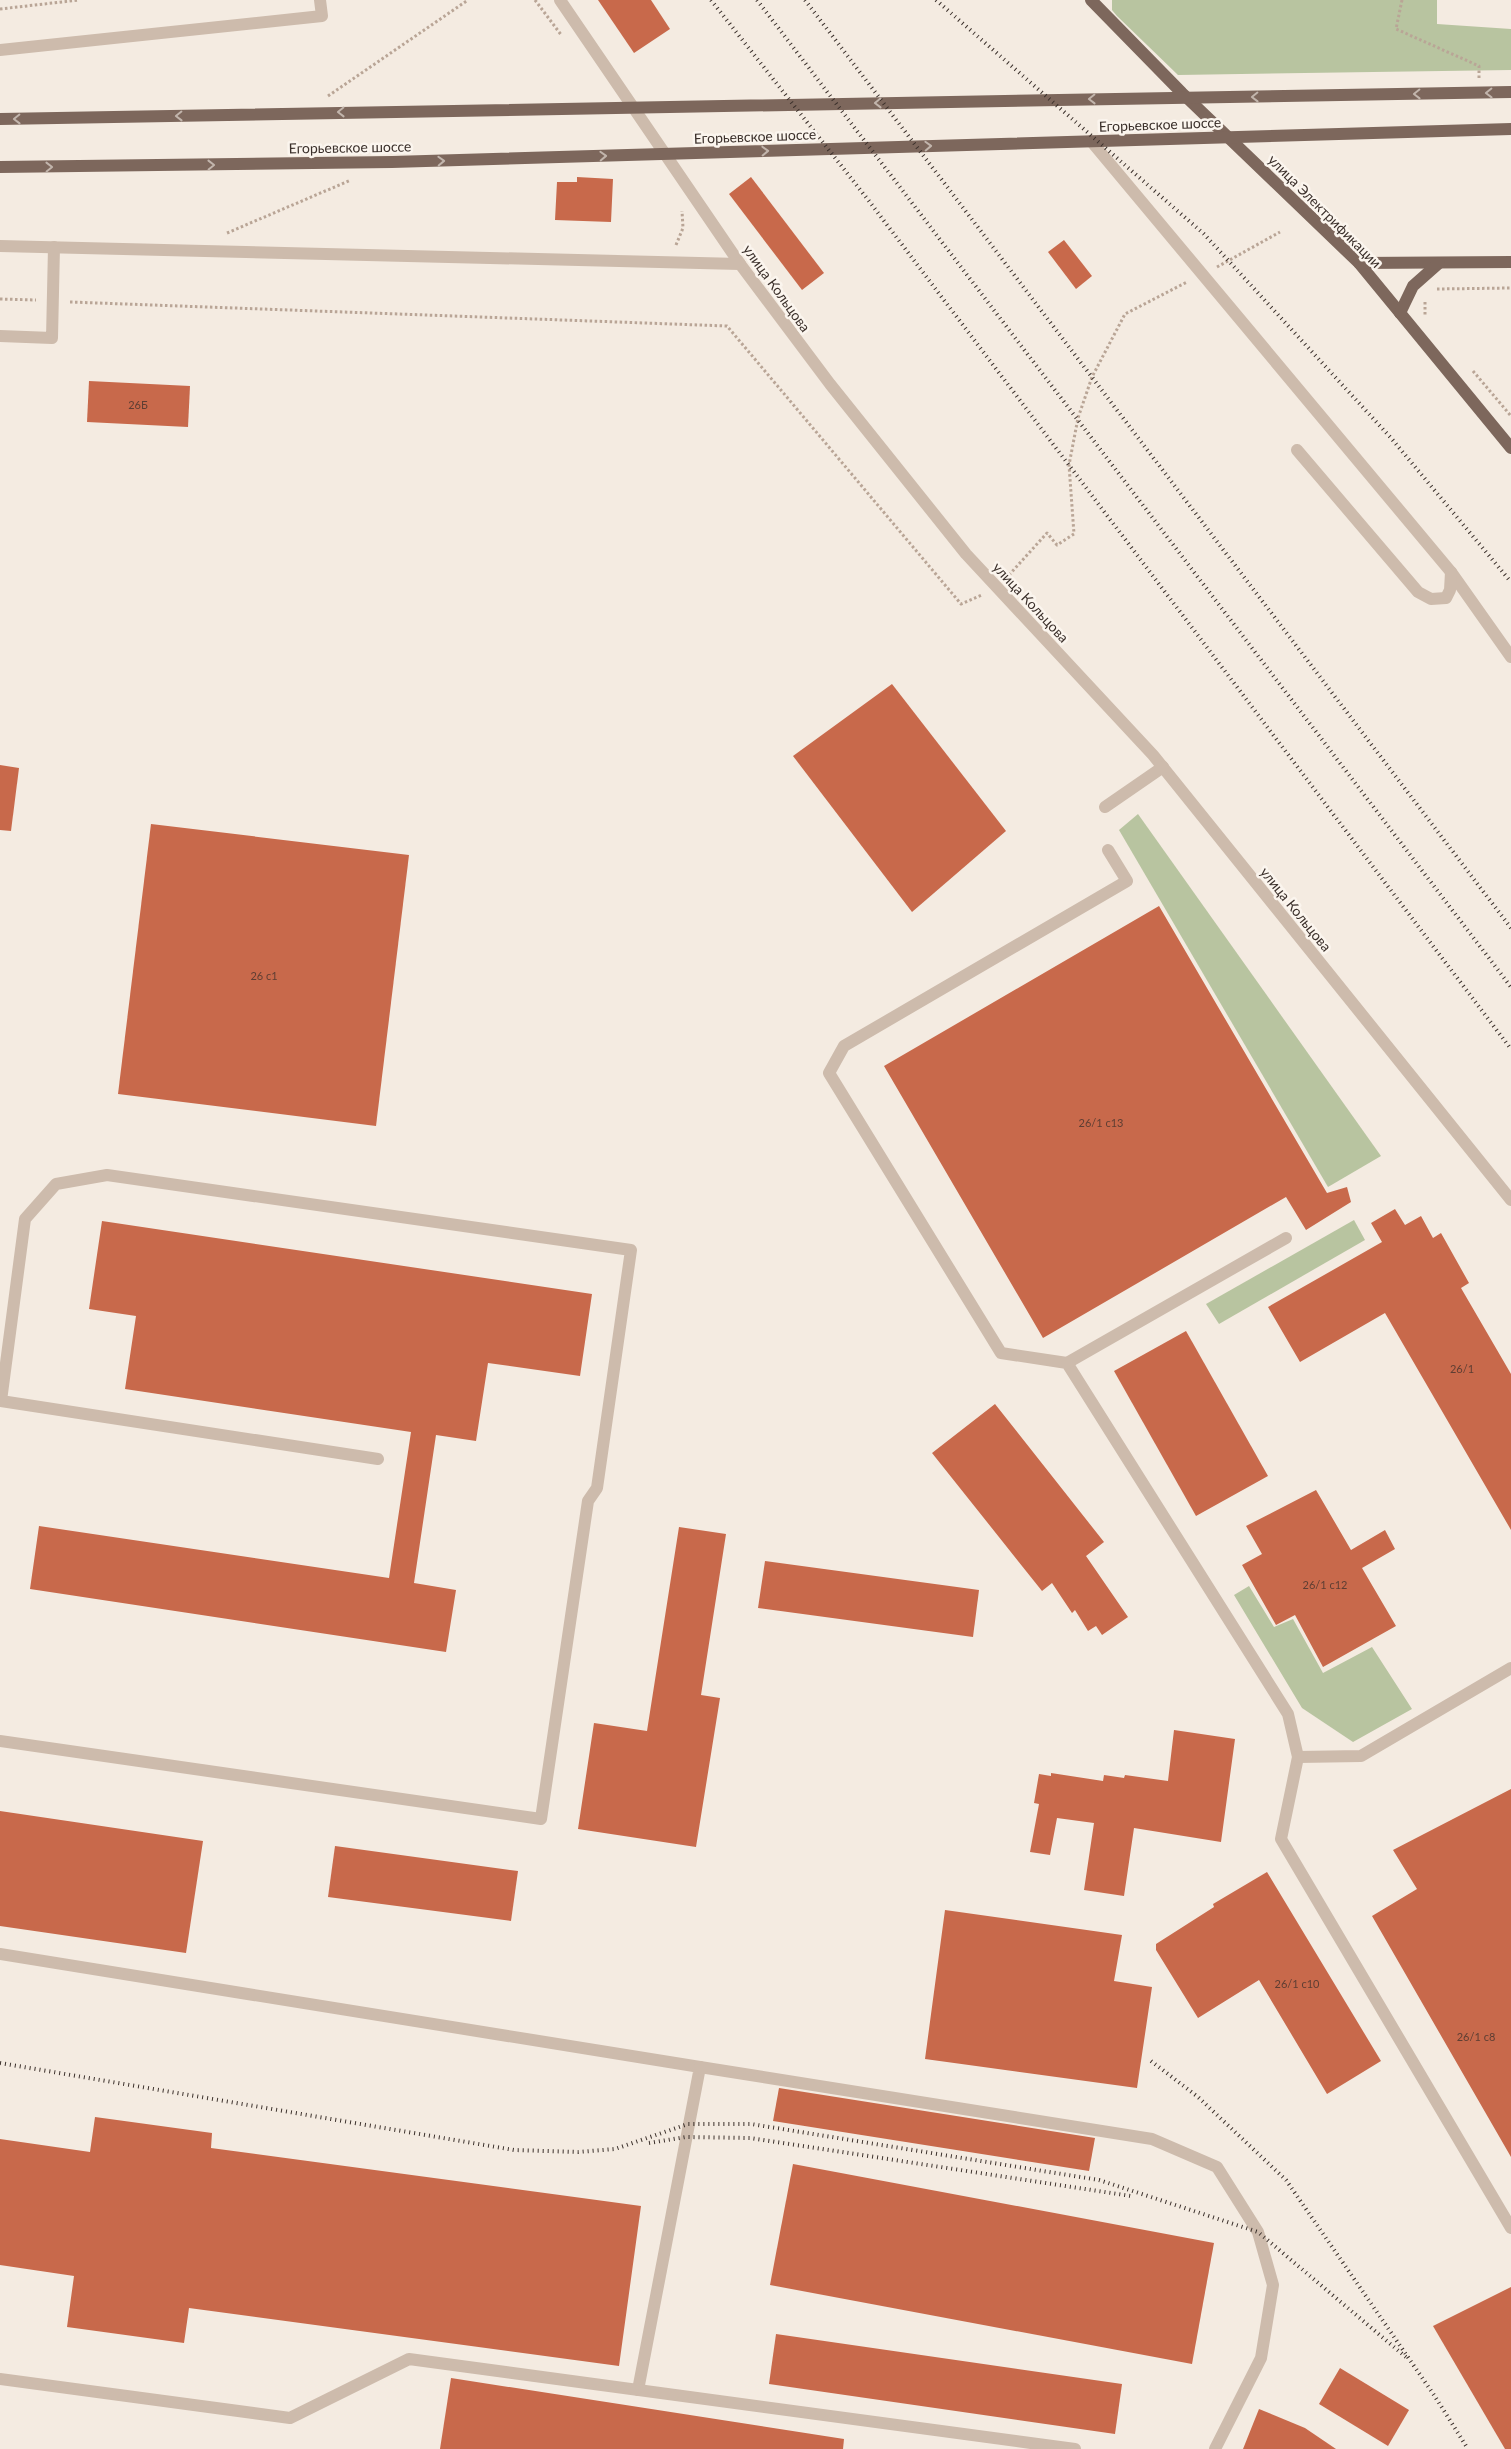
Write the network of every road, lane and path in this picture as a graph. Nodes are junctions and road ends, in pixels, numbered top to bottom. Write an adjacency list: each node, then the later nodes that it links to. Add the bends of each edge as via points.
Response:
1 (78, 0): 8 (path)
2 (320, 0): 10 (street, via 322,16)
3 (468, 0): 13 (path)
4 (535, 0): 9 (path)
5 (560, 0): 28 (street, улица Кольцова)
6 (1091, 0): 26 (main road, улица Электрификации)
7 (1402, 0): 11 (path, via 1396,29 1479,66)
8 (0, 9)
9 (564, 40)
10 (0, 50)
11 (1479, 78)
12 (1511, 92): 14 (main road, Егорьевское шоссе, one-way to 14)
13 (321, 101)
14 (0, 119)
15 (1511, 129): 16 (main road, Егорьевское шоссе)
16 (1091, 141): 17 (main road, Егорьевское шоссе, one-way to 16, via 392,162); 43 (street)
17 (0, 167)
18 (357, 178): 21 (path, via 227,232)
19 (681, 202): 24 (path, via 683,228)
20 (1280, 232): 29 (path)
21 (237, 233)
22 (0, 246): 23 (street)
23 (54, 247): 28 (street); 35 (street)
24 (674, 247)
25 (1511, 262): 27 (main road)
26 (1360, 263): 27 (main road); 36 (main road, улица Электрификации)
27 (1439, 263): 36 (main road, via 1413,286)
28 (740, 264): 44 (street, улица Кольцова, via 830,384)
29 (1211, 270)
30 (1194, 279): 44 (path, via 1125,314 1092,377 1078,418 1069,466 1074,534 1057,545 1047,533)
31 (1511, 288): 32 (path, via 1438,288)
32 (1431, 293)
33 (1425, 298): 37 (path, via 1425,315)
34 (0, 299): 35 (path)
35 (53, 301): 38 (street, via 52,338); 44 (path, via 726,326 961,604)
36 (1400, 313): 41 (main road, улица Электрификации)
37 (1431, 322)
38 (0, 336)
39 (1468, 366): 40 (path)
40 (1511, 416)
41 (1511, 448)
42 (1297, 450): 43 (street, via 1418,592 1431,599 1446,598)
43 (1451, 572): 45 (street)
44 (997, 588): 46 (street, улица Кольцова)
45 (1511, 657)
46 (1163, 767): 47 (street); 49 (street, улица Кольцова)
47 (1105, 807)
48 (1108, 850): 51 (street, via 1127,881 844,1046 829,1074 1001,1352)
49 (1511, 1200)
50 (1286, 1238): 51 (street)
51 (1068, 1363): 56 (street, via 1288,1714)
52 (1, 1402): 53 (street); 55 (street, via 25,1219 56,1184 106,1175 631,1250 597,1488 588,1501 541,1819)
53 (378, 1459)
54 (1511, 1668): 56 (street, via 1361,1756)
55 (0, 1741)
56 (1298, 1756): 59 (street, via 1281,1839)
57 (0, 1954): 58 (street)
58 (700, 2066): 61 (street); 63 (street, via 1152,2139 1216,2166 1258,2232 1272,2285 1261,2358)
59 (1511, 2228)
60 (0, 2379): 61 (street, via 290,2418 408,2359)
61 (638, 2390): 62 (street)
62 (1075, 2449)
63 (1215, 2449)

